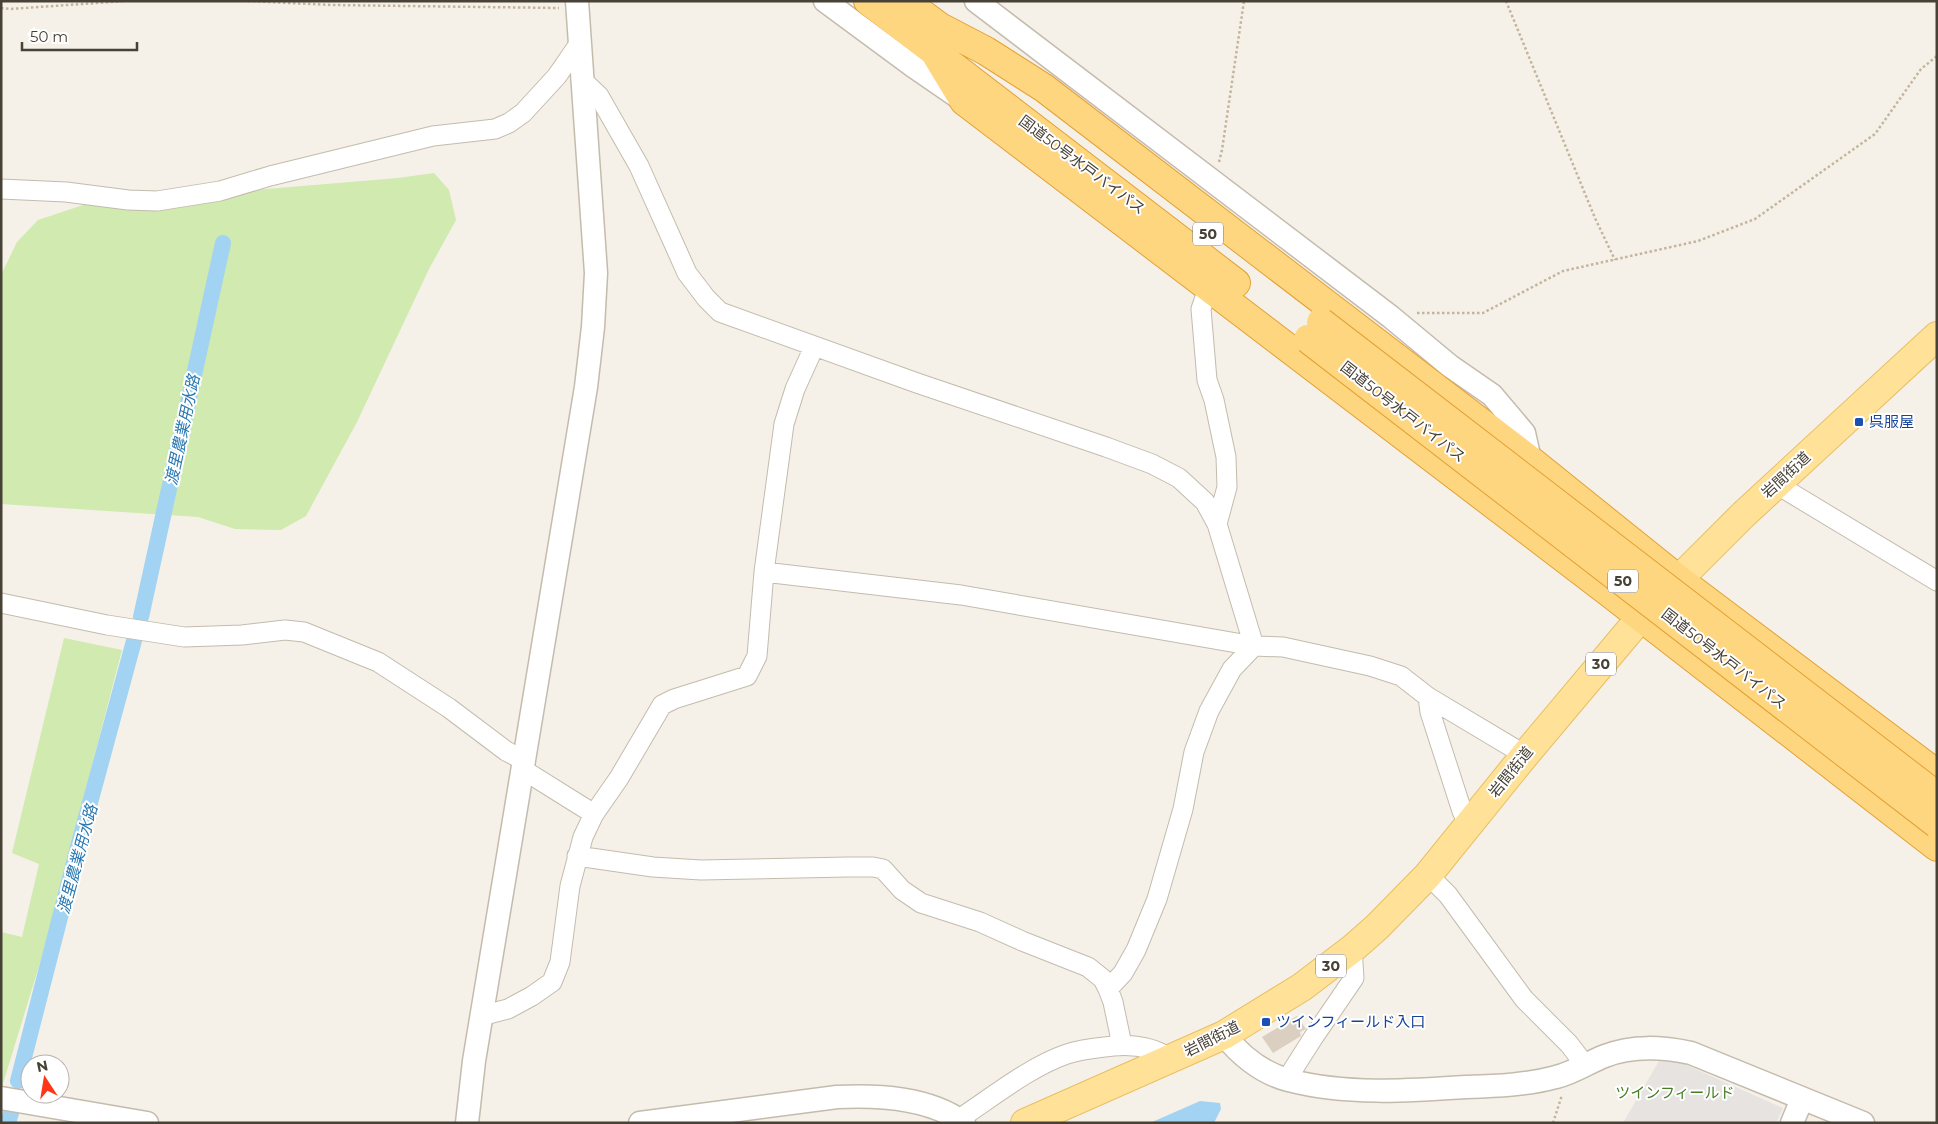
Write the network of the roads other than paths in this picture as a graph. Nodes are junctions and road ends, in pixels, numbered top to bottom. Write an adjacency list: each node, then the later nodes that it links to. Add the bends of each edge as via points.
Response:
1 (825, 1): 9 (street)
2 (868, 1): 6 (highway, 国道50号水戸バイパス / 50)
3 (905, 1): 6 (highway, 国道50号水戸バイパス / 50)
4 (976, 1): 15 (street, via 1492,395 1524,433)
5 (577, 5): 7 (street)
6 (939, 41): 9 (highway); 12 (highway, 国道50号水戸バイパス / 50); 15 (highway, via 986,51 1044,88)
7 (579, 44): 8 (street); 10 (street, via 557,76 523,113 496,129 433,136 220,191 157,201 66,192)
8 (581, 80): 14 (street, via 599,96 638,166 687,273 706,298 720,312); 26 (street, via 596,273 593,327 586,387)
9 (964, 101): 11 (highway)
10 (1, 190)
11 (1209, 286): 17 (street, via 1201,309 1206,380 1214,400 1226,457 1227,487); 22 (highway)
12 (1315, 330): 28 (highway, 国道50号水戸バイパス / 50, bridge); 30 (highway, 国道50号水戸バイパス / 50, bridge)
13 (1936, 338): 16 (main road, 岩間街道 / 30)
14 (814, 347): 17 (street, via 1152,464 1192,489 1205,502); 18 (street, via 784,424)
15 (1530, 460): 19 (highway)
16 (1776, 484): 19 (main road, 岩間街道 / 30); 20 (street)
17 (1217, 524): 23 (street)
18 (764, 572): 23 (street, via 961,595); 29 (street, via 757,656 746,676 662,705)
19 (1678, 578): 22 (main road, 岩間街道 / 30); 27 (highway)
20 (1937, 581)
21 (1, 603): 26 (street, via 107,625 184,636 284,630 304,632 378,662 449,708)
22 (1642, 617): 25 (main road, 岩間街道 / 30); 32 (highway)
23 (1254, 646): 24 (street, via 1283,647 1370,666 1401,676); 36 (street, via 1232,669 1209,711 1194,752 1183,809 1157,899 1136,950 1123,973)
24 (1428, 697): 25 (street); 31 (street, via 1430,712)
25 (1525, 755): 31 (main road, 岩間街道 / 30)
26 (523, 764): 29 (street); 37 (street)
27 (1937, 774)
28 (1937, 796)
29 (594, 814): 33 (street)
30 (1937, 824)
31 (1469, 825): 34 (main road, 岩間街道 / 30)
32 (1937, 847)
33 (577, 856): 36 (street, via 701,870 848,866 883,869 902,890 921,903 980,922 1088,967); 37 (street, via 560,962 552,982 508,1009)
34 (1428, 875): 35 (main road, 岩間街道 / 30); 41 (street, via 1448,896 1524,999 1569,1044)
35 (1352, 949): 38 (main road, 岩間街道 / 30, via 1302,987); 42 (street, via 1354,978)
36 (1108, 989): 39 (street)
37 (481, 1016): 47 (street)
38 (1224, 1034): 40 (main road, 岩間街道 / 30); 42 (street, via 1251,1062)
39 (1122, 1045): 40 (street, via 1146,1048); 45 (street, via 1093,1048 1054,1059)
40 (1171, 1059): 49 (main road, 岩間街道 / 30)
41 (1585, 1065): 42 (street, via 1557,1077 1512,1085 1425,1090 1327,1088); 44 (street, via 1617,1052 1642,1048 1672,1049 1691,1053)
42 (1287, 1079)
43 (1, 1098): 46 (street)
44 (1802, 1099): 50 (street); 51 (street)
45 (961, 1121): 48 (street, via 924,1105 866,1096 827,1098)
46 (147, 1123)
47 (466, 1123)
48 (640, 1123)
49 (1025, 1123)
50 (1792, 1123)
51 (1863, 1123)

